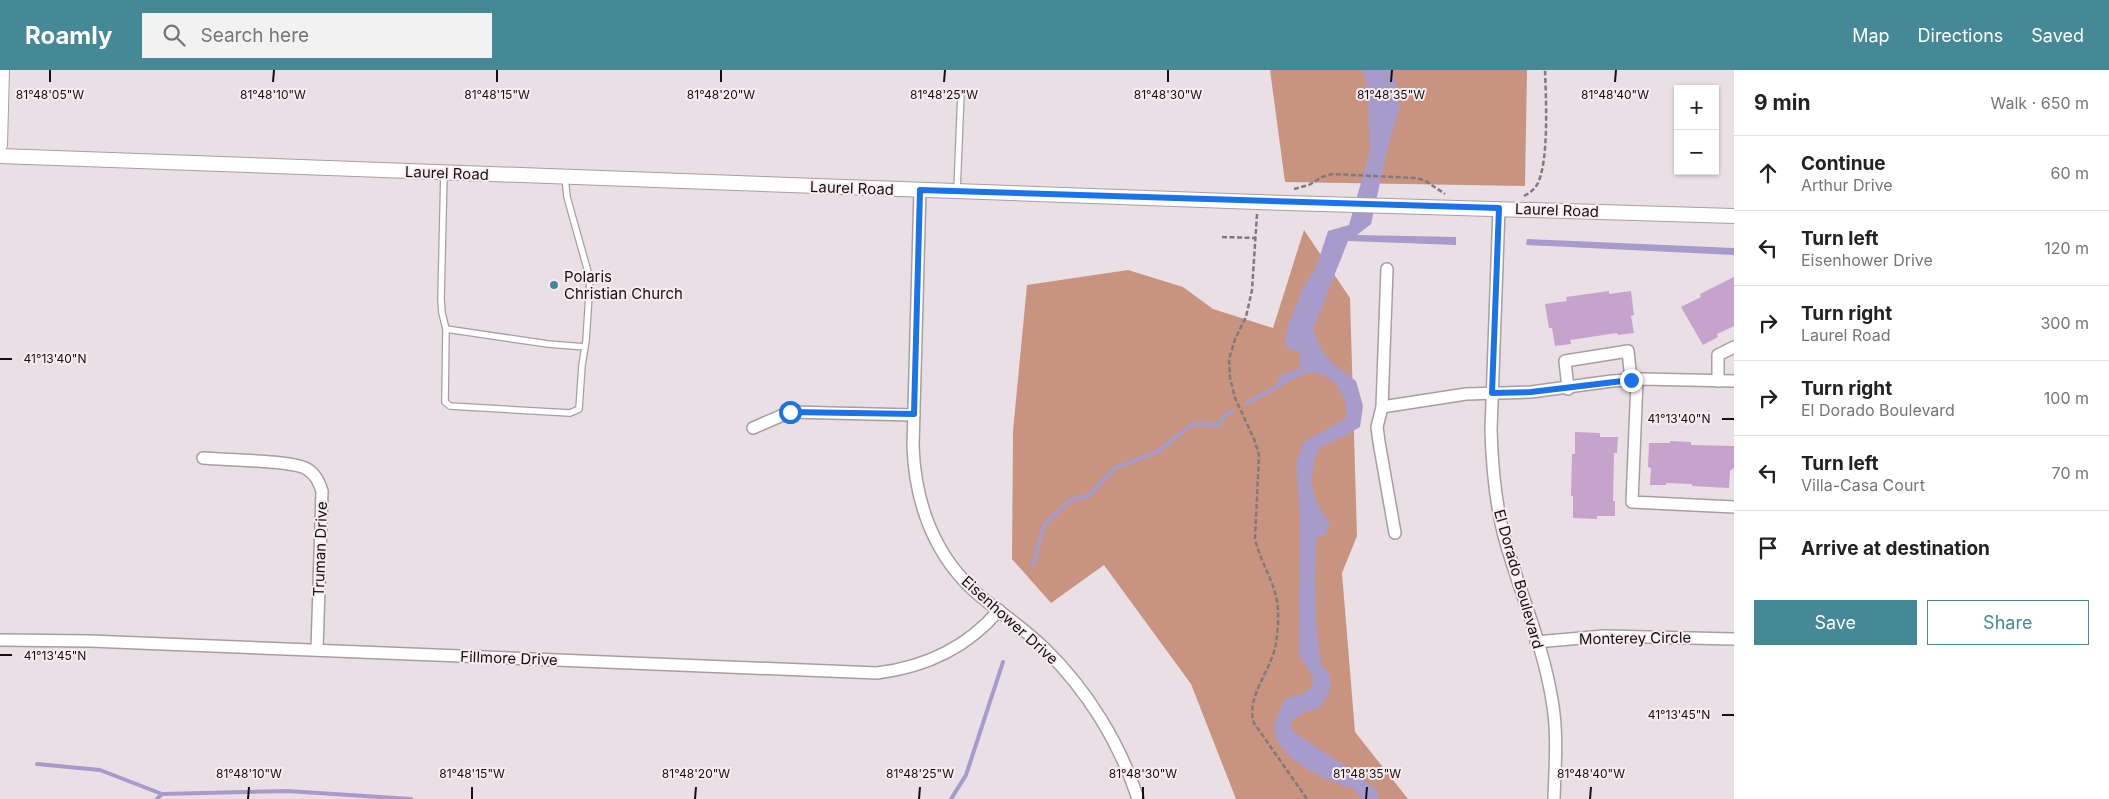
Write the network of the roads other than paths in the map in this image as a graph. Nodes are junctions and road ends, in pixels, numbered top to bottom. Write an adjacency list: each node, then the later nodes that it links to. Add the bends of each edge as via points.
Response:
1 (2, 70): 3 (street)
2 (961, 92): 8 (lane)
3 (0, 145)
4 (0, 156): 5 (street, Laurel Road)
5 (444, 172): 6 (street, Laurel Road); 12 (lane, via 441,300)
6 (565, 177): 7 (street, Laurel Road); 13 (lane, via 567,197 590,279)
7 (920, 190): 8 (street, Laurel Road); 21 (street, Eisenhower Drive)
8 (957, 191): 9 (street, Laurel Road)
9 (1499, 208): 10 (street, Laurel Road); 19 (street, El Dorado Boulevard)
10 (1734, 216)
11 (1387, 269): 20 (street)
12 (446, 330): 13 (lane); 13 (lane, via 445,402 450,406 574,412 579,409)
13 (585, 347)
14 (1734, 347): 16 (street, via 1718,354)
15 (1634, 380): 16 (street); 18 (street); 18 (street, via 1628,351 1565,361); 24 (street, via 1632,502)
16 (1718, 381): 17 (street)
17 (1734, 381)
18 (1568, 388): 19 (street)
19 (1492, 393): 20 (street); 29 (street, El Dorado Boulevard, via 1496,501)
20 (1382, 407): 25 (street, via 1377,427)
21 (914, 414): 22 (street, via 790,412); 26 (street, Eisenhower Drive, via 914,469 923,513 947,560 964,580)
22 (753, 428)
23 (203, 458): 30 (street, Truman Drive, via 297,465 313,473 319,481 322,491)
24 (1734, 507)
25 (1395, 533)
26 (999, 610): 30 (street, Fillmore Drive, via 976,633 938,658 900,670 877,673); 31 (street, Eisenhower Drive, via 1045,649 1088,700 1122,758)
27 (1734, 639): 29 (street, Monterey Circle, via 1604,636)
28 (0, 640): 30 (street, Fillmore Drive)
29 (1536, 642): 32 (street, El Dorado Boulevard, via 1552,701 1556,734)
30 (317, 650)
31 (1138, 799)
32 (1554, 799)

